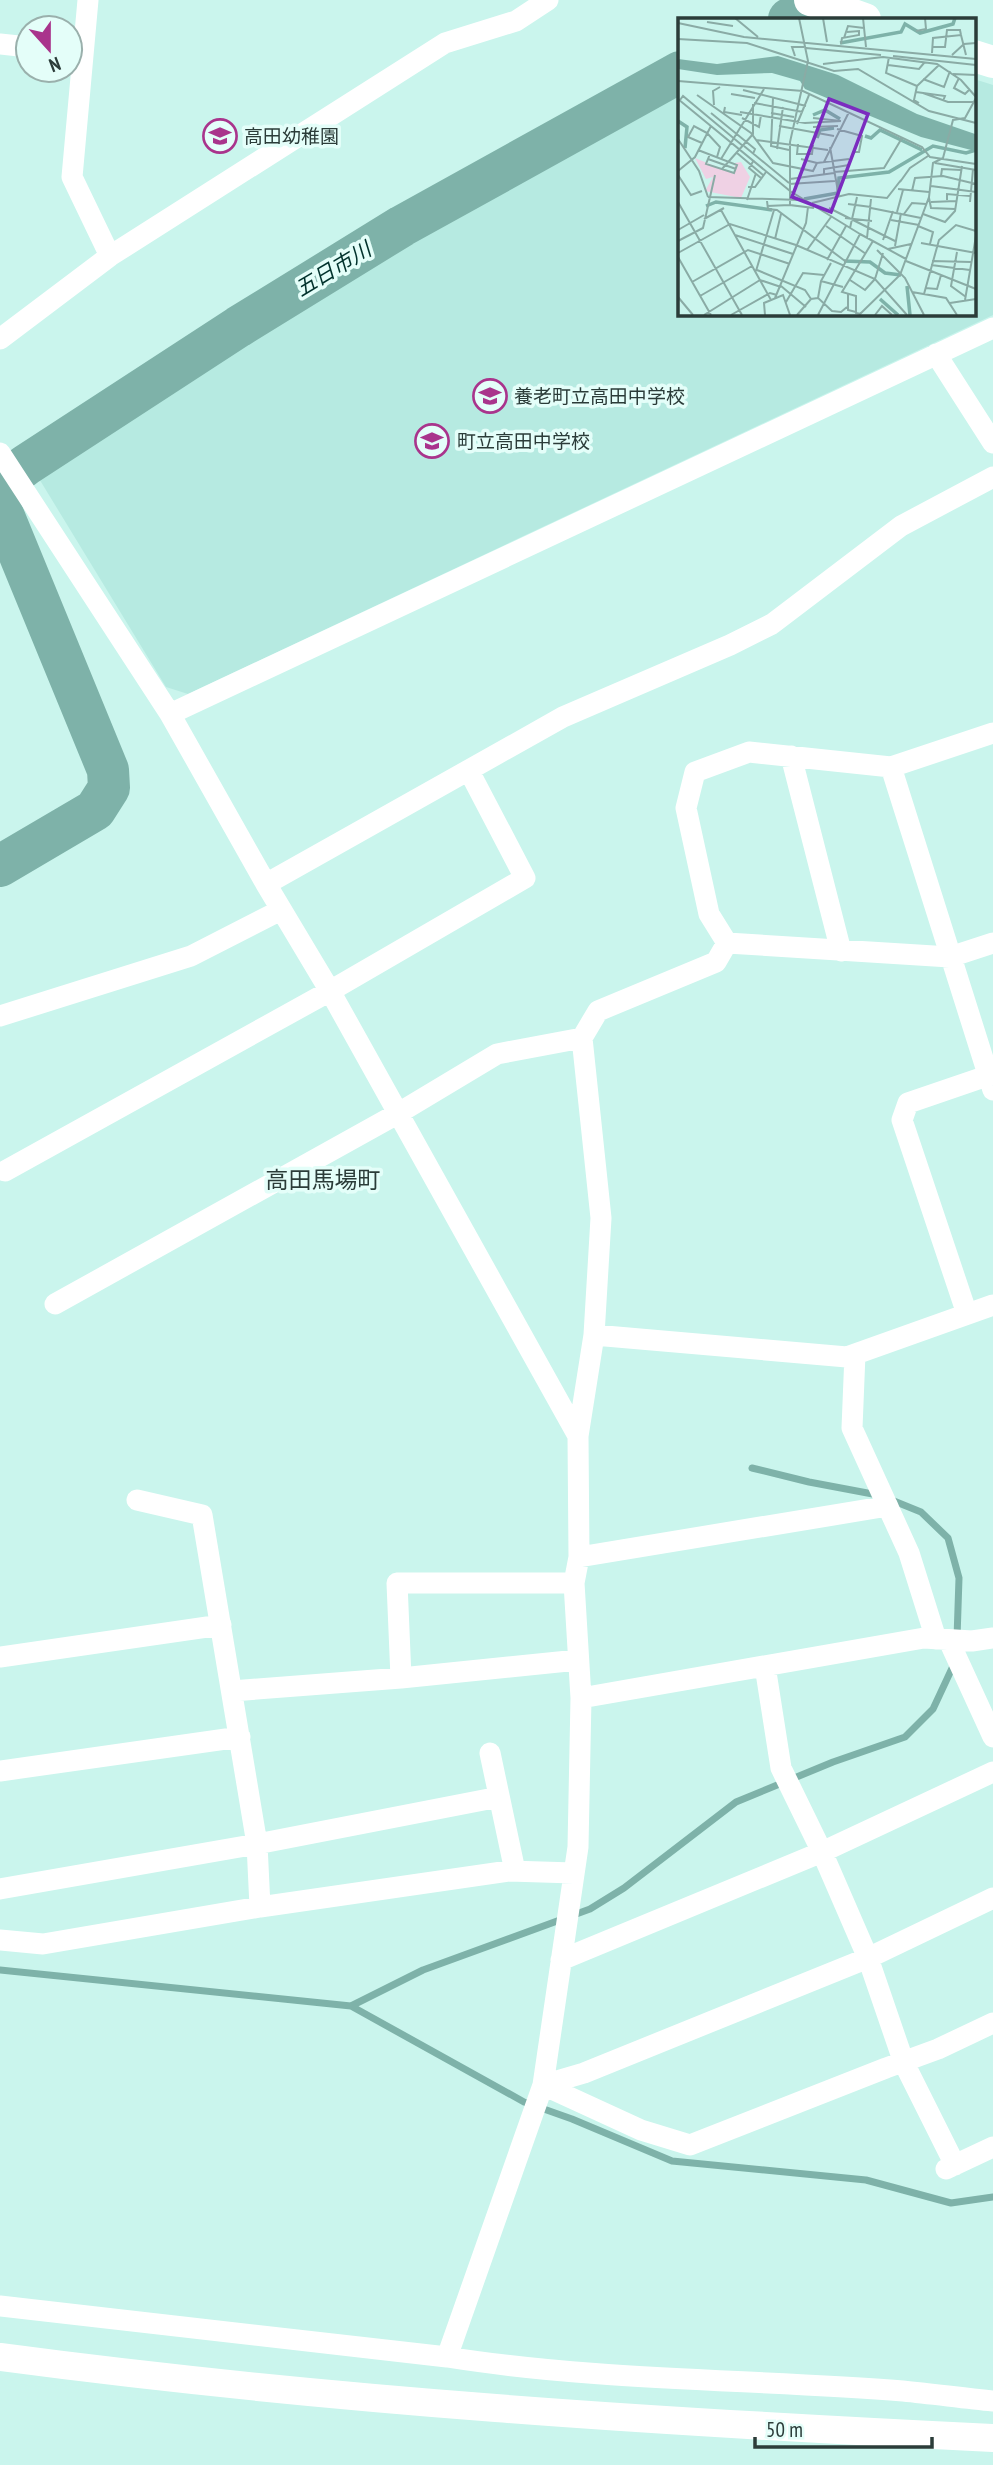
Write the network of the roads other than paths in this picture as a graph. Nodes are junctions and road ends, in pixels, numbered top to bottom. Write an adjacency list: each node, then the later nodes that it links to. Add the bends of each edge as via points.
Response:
1 (88, 0): 5 (street)
2 (548, 0): 9 (street, via 516,21 445,43)
3 (810, 0): 4 (main road)
4 (856, 16)
5 (84, 17)
6 (976, 57): 7 (main road)
7 (993, 62)
8 (75, 84): 9 (street, via 72,177)
9 (110, 256): 11 (street)
10 (993, 328): 12 (street)
11 (0, 339)
12 (936, 354): 13 (street); 16 (street)
13 (993, 443)
14 (0, 453): 16 (street)
15 (993, 477): 20 (street, via 901,526 772,624 563,717)
16 (170, 714): 21 (street)
17 (993, 733): 19 (street)
18 (791, 756): 19 (street); 23 (street, via 750,752 695,772 687,808 709,914); 25 (street)
19 (891, 766): 26 (street)
20 (470, 771): 21 (street); 27 (street, via 525,878)
21 (266, 884): 22 (street)
22 (281, 910): 27 (street); 28 (street, via 191,956)
23 (727, 943): 25 (street); 29 (street, via 716,962 598,1011)
24 (993, 943): 26 (street)
25 (841, 951): 26 (street)
26 (950, 957): 30 (street)
27 (330, 991): 31 (street); 32 (street)
28 (0, 1016)
29 (582, 1038): 31 (street, via 497,1054); 36 (street, via 601,1218)
30 (991, 1080): 35 (street, via 908,1103 902,1120)
31 (397, 1114): 33 (street); 38 (street)
32 (5, 1171)
33 (55, 1304)
34 (993, 1305): 35 (street)
35 (967, 1314): 37 (street)
36 (594, 1335): 37 (street, via 847,1357); 38 (street)
37 (855, 1354): 40 (street, via 852,1428)
38 (578, 1436): 41 (street)
39 (137, 1500): 43 (street, via 202,1515)
40 (888, 1506): 41 (street); 45 (street)
41 (579, 1558): 42 (street)
42 (574, 1583): 47 (street); 49 (street, via 397,1583)
43 (221, 1625): 46 (street); 50 (street)
44 (993, 1638): 45 (street)
45 (942, 1640): 48 (street, via 924,1638); 53 (street)
46 (0, 1657)
47 (578, 1660): 49 (street); 51 (street)
48 (765, 1666): 51 (street); 59 (street, via 781,1768)
49 (401, 1678): 50 (street)
50 (232, 1691): 52 (street)
51 (581, 1698): 61 (street)
52 (240, 1737): 55 (street); 58 (street)
53 (993, 1737)
54 (490, 1753): 57 (street)
55 (0, 1771)
56 (993, 1772): 59 (street)
57 (499, 1797): 58 (street); 60 (street)
58 (257, 1844): 62 (street); 64 (street)
59 (822, 1852): 66 (street); 67 (street)
60 (515, 1871): 61 (street); 64 (street)
61 (574, 1873): 67 (street)
62 (0, 1889)
63 (993, 1898): 66 (street)
64 (260, 1907): 65 (street, via 43,1944)
65 (0, 1940)
66 (868, 1958): 69 (street); 70 (street, via 584,2073)
67 (561, 1960): 70 (street)
68 (993, 2023): 69 (street)
69 (904, 2063): 70 (street, via 690,2145 641,2130); 71 (street, via 950,2167)
70 (543, 2085): 74 (street)
71 (993, 2147)
72 (0, 2306): 74 (street)
73 (0, 2357): 76 (street, via 335,2395 740,2426)
74 (447, 2357): 75 (street, via 626,2376 903,2391)
75 (993, 2401)
76 (993, 2438)

